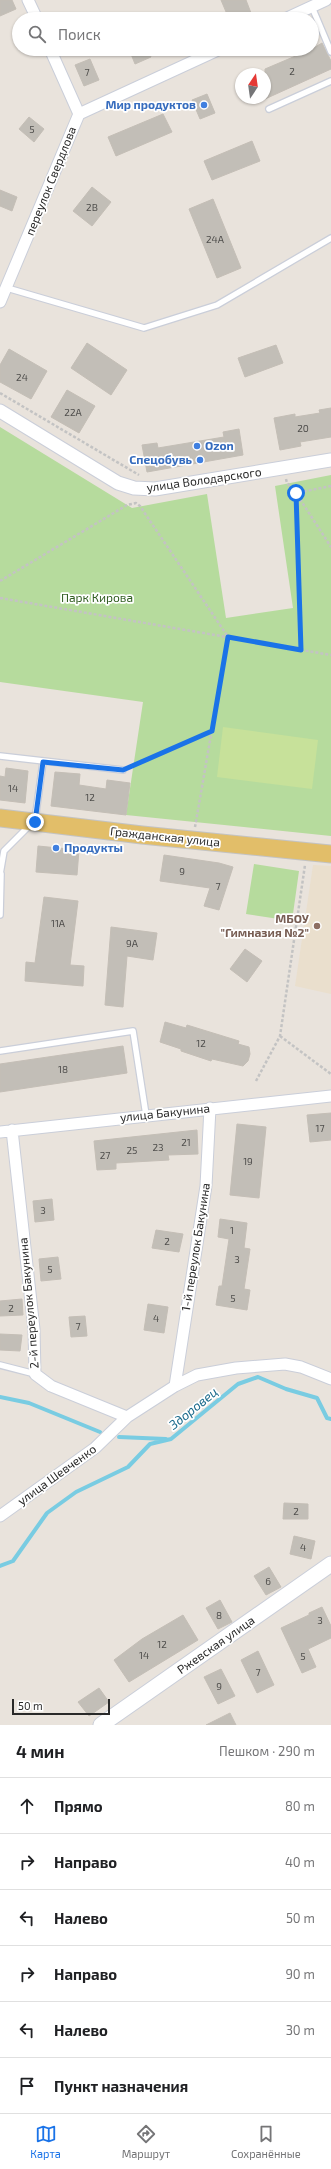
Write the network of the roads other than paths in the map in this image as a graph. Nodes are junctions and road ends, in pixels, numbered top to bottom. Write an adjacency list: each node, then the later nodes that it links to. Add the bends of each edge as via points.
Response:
1 (28, 0): 4 (street)
2 (326, 0): 3 (street)
3 (312, 7): 5 (street); 6 (lane)
4 (34, 12)
5 (301, 12)
6 (314, 12)
7 (319, 24): 8 (lane)
8 (331, 52)
9 (53, 56): 13 (street)
10 (205, 56): 13 (street, переулок Свердлова)
11 (331, 80): 12 (lane)
12 (269, 109)
13 (79, 114): 15 (street, переулок Свердлова)
14 (331, 238): 15 (lane, via 217,305 144,328)
15 (7, 288): 16 (street, переулок Свердлова)
16 (0, 302)
17 (0, 411): 18 (street, улица Володарского, via 118,483 139,488 155,489)
18 (331, 460)
19 (0, 756): 20 (lane)
20 (43, 762): 21 (lane); 23 (lane)
21 (123, 770)
22 (0, 818): 23 (main road, Гражданская улица)
23 (34, 822): 24 (main road, Гражданская улица); 25 (lane, via 4,851)
24 (331, 854)
25 (1, 874): 26 (lane)
26 (0, 915)
27 (0, 1051): 30 (lane, via 133,1031)
28 (331, 1096): 29 (street, улица Бакунина)
29 (210, 1108): 30 (street, улица Бакунина); 36 (street, 1-й переулок Бакунина, via 206,1186)
30 (146, 1115): 31 (street, улица Бакунина)
31 (12, 1130): 32 (street, улица Бакунина); 34 (street, 2-й переулок Бакунина, via 34,1329)
32 (0, 1132)
33 (0, 1365): 34 (lane)
34 (36, 1374): 37 (street, 2-й переулок Бакунина, via 51,1386)
35 (331, 1378): 36 (street, улица Шевченко, via 301,1367 269,1364 197,1375)
36 (175, 1386): 37 (street, улица Шевченко)
37 (127, 1417): 38 (street, улица Шевченко, via 95,1448)
38 (0, 1516)
39 (331, 1564): 40 (main road, Ржевская улица)
40 (107, 1723)

